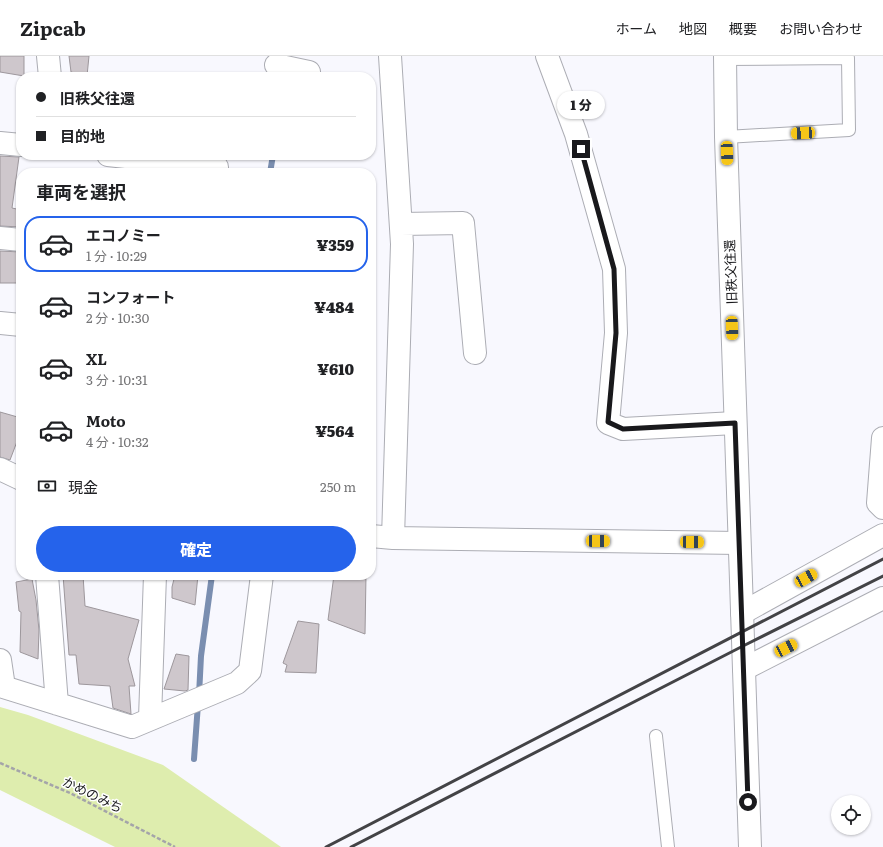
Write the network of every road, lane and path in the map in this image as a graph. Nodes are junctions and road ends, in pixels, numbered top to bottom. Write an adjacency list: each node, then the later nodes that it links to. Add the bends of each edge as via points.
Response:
1 (48, 56): 7 (street)
2 (390, 56): 13 (street)
3 (547, 56): 19 (street, via 576,134 614,269 616,333 608,422 623,429)
4 (725, 58): 8 (street, 旧秩父往還); 8 (lane, via 848,58 849,130)
5 (275, 66): 6 (street)
6 (306, 70)
7 (50, 72)
8 (726, 137): 19 (street, 旧秩父往還)
9 (0, 143): 10 (street)
10 (16, 145)
11 (162, 160): 12 (street)
12 (217, 165)
13 (401, 224): 18 (street, via 463,223); 26 (street)
14 (0, 238): 15 (street)
15 (16, 240)
16 (0, 323): 17 (street)
17 (16, 325)
18 (475, 353)
19 (735, 423): 27 (street, 旧秩父往還)
20 (883, 438): 23 (street, via 878,503)
21 (0, 469): 22 (street)
22 (16, 477)
23 (883, 508)
24 (883, 535): 32 (street)
25 (376, 536): 26 (street)
26 (393, 538): 27 (street)
27 (739, 543): 32 (street, 旧秩父往還)
28 (47, 580): 36 (street)
29 (155, 580): 37 (street)
30 (261, 580): 37 (street, via 250,671 237,683)
31 (883, 598): 34 (street)
32 (742, 613): 34 (street, 旧秩父往還)
33 (0, 660): 35 (street)
34 (744, 669): 42 (street, 旧秩父往還)
35 (2, 687): 36 (street)
36 (57, 704): 37 (street, via 132,727)
37 (150, 718)
38 (656, 736): 41 (lane)
39 (0, 763): 40 (path, かめのみち, via 70,792)
40 (175, 847)
41 (668, 847)
42 (750, 847)

